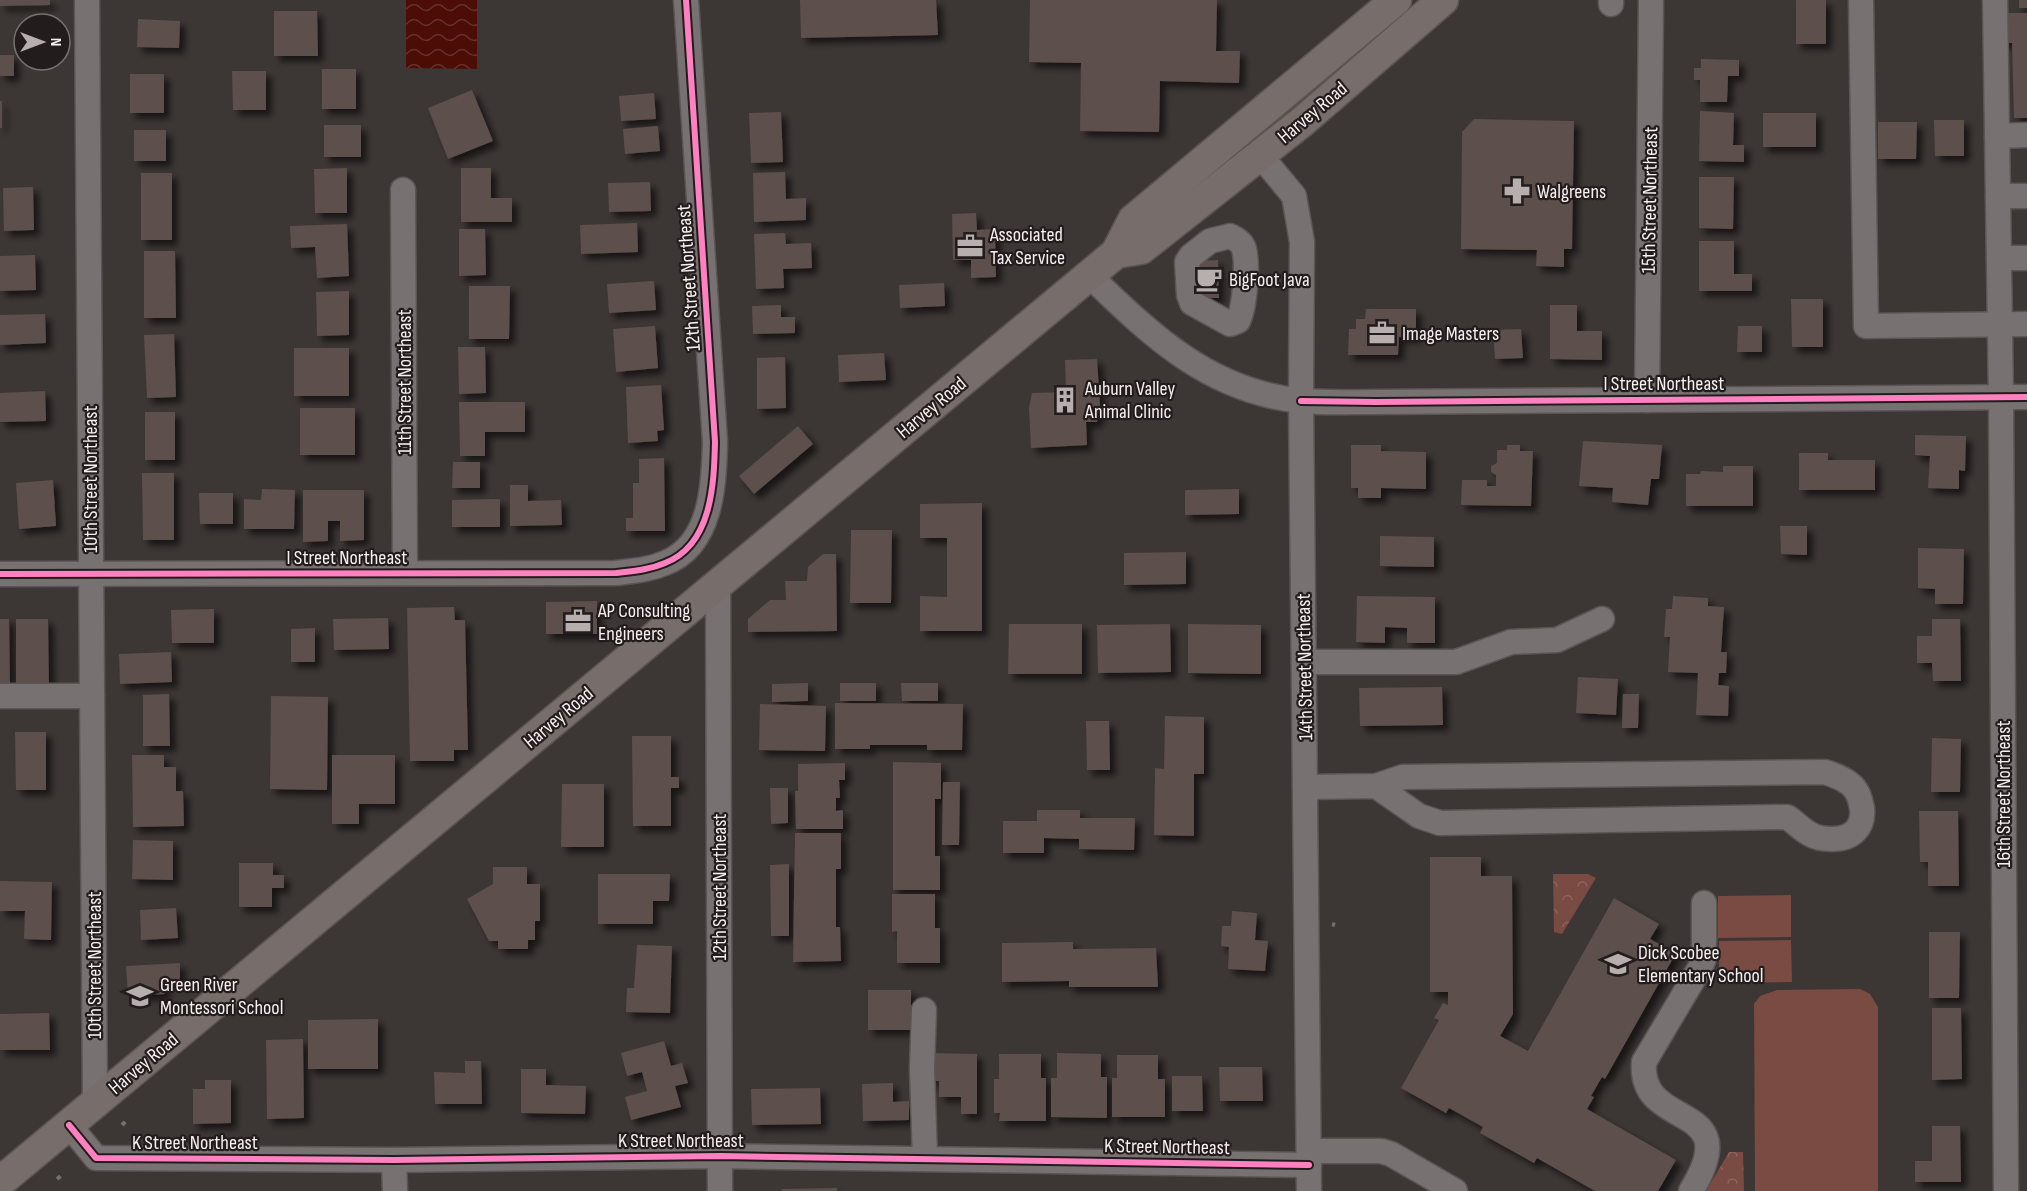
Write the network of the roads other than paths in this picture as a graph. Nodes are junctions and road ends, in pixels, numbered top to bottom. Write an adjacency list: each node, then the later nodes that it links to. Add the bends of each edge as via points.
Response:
1 (87, 0): 29 (street, 10th Street Northeast)
2 (686, 0): 26 (street, 12th Street Northeast, via 715,442 710,504 703,527)
3 (1396, 0): 8 (main road, Harvey Road)
4 (1443, 0): 9 (main road, Harvey Road)
5 (1651, 0): 25 (street, 15th Street Northeast)
6 (1861, 0): 20 (street, via 1866,326)
7 (1995, 0): 10 (street, 16th Street Northeast)
8 (1353, 36): 9 (main road, via 1362,43 1362,51 1311,95); 16 (main road, Harvey Road, via 1133,220)
9 (1302, 122): 12 (main road, Harvey Road)
10 (1997, 135): 11 (street); 14 (street, 16th Street Northeast)
11 (2027, 135)
12 (1260, 155): 16 (main road, Harvey Road, via 1141,249); 24 (street, 14th Street Northeast, via 1294,196 1302,242)
13 (403, 190): 27 (street, 11th Street Northeast)
14 (1998, 196): 15 (street); 17 (street, 16th Street Northeast)
15 (2027, 196)
16 (1116, 253): 19 (main road, Harvey Road)
17 (1999, 258): 18 (street); 20 (street, 16th Street Northeast)
18 (2027, 258)
19 (1089, 275): 24 (street, I Street Northeast, via 1150,333 1183,357 1241,386); 30 (main road, Harvey Road)
20 (2000, 324): 21 (street); 23 (street, 16th Street Northeast)
21 (2027, 324)
22 (2027, 397): 23 (street, I Street Northeast)
23 (2001, 398): 25 (street, I Street Northeast); 51 (street, 16th Street Northeast)
24 (1301, 400): 25 (street, I Street Northeast); 32 (street, 14th Street Northeast)
25 (1647, 400)
26 (688, 547): 27 (street, I Street Northeast, via 668,562 646,570 615,573)
27 (405, 573): 29 (street, I Street Northeast)
28 (0, 574): 29 (street, I Street Northeast)
29 (91, 574): 34 (street, 10th Street Northeast)
30 (718, 584): 39 (main road, Harvey Road); 41 (street, 12th Street Northeast)
31 (1602, 619): 32 (street, via 1557,640 1511,642 1456,662)
32 (1304, 662): 36 (street, 14th Street Northeast)
33 (0, 696): 34 (street)
34 (92, 696): 39 (street, 10th Street Northeast)
35 (1376, 786): 35 (street, via 1403,777 1825,772 1852,785 1860,798 1863,819 1859,829 1838,839 1810,834 1787,817 1440,823 1419,816); 36 (street)
36 (1305, 787): 42 (street, 14th Street Northeast)
37 (1704, 903): 50 (street, via 1704,958 1644,1062 1643,1075 1660,1103 1699,1126 1706,1136 1706,1161)
38 (924, 1010): 43 (street)
39 (95, 1103): 40 (main road, Harvey Road)
40 (69, 1125): 44 (street, K Street Northeast, via 96,1158); 45 (main road, Harvey Road)
41 (721, 1156): 43 (street, K Street Northeast); 44 (street, K Street Northeast); 47 (street, 12th Street Northeast)
42 (1309, 1158): 43 (street, K Street Northeast); 48 (street, 14th Street Northeast); 49 (street, K Street Northeast, via 1381,1150)
43 (925, 1159)
44 (394, 1160): 46 (street)
45 (0, 1182)
46 (395, 1191)
47 (720, 1191)
48 (1309, 1191)
49 (1455, 1191)
50 (1691, 1191)
51 (2006, 1191)

